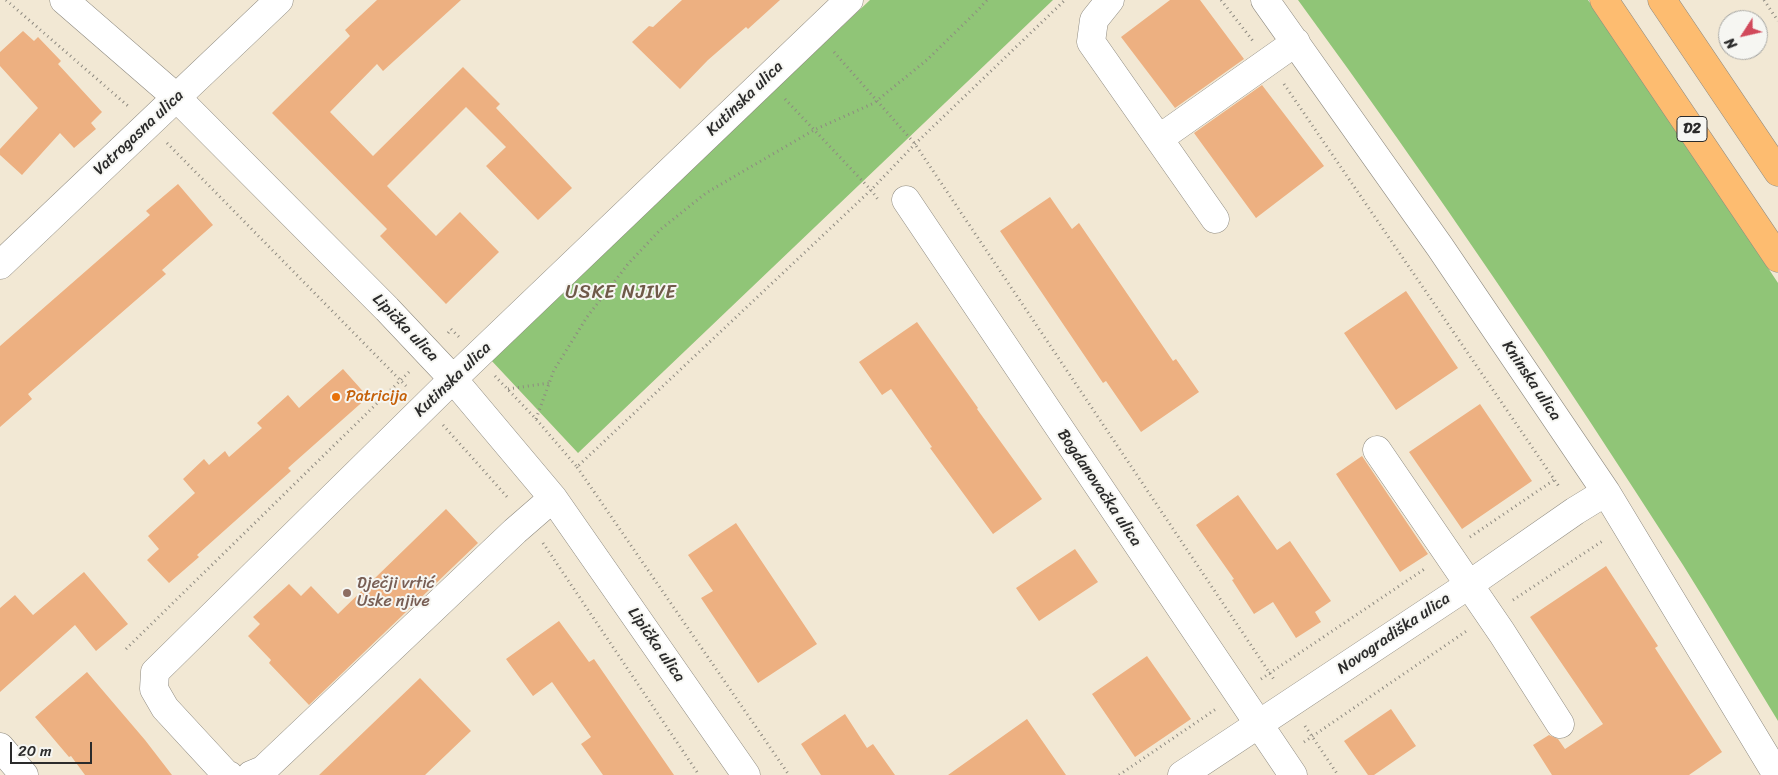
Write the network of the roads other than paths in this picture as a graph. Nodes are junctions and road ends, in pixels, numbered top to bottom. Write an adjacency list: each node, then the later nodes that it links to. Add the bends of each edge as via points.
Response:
1 (64, 0): 9 (street, Lipička ulica)
2 (279, 0): 9 (street, Vatrogasna ulica)
3 (849, 0): 16 (street, Kutinska ulica)
4 (1110, 0): 10 (street, via 1094,20 1091,42)
5 (1265, 0): 8 (street, Kninska ulica)
6 (1604, 0): 14 (highway, D2)
7 (1662, 0): 11 (highway)
8 (1296, 42): 10 (street); 18 (street, Kninska ulica)
9 (176, 98): 15 (street, Vatrogasna ulica); 16 (street, Lipička ulica)
10 (1160, 138): 13 (street)
11 (1778, 172)
12 (906, 200): 21 (street, Bogdanovačka ulica)
13 (1214, 219)
14 (1778, 258)
15 (0, 265)
16 (453, 379): 19 (street, Lipička ulica); 26 (street, Kutinska ulica, via 155,672 154,689 165,708)
17 (1377, 450): 20 (street)
18 (1606, 492): 20 (street, Novogradiška ulica); 30 (street, Kninska ulica)
19 (553, 498): 27 (street, via 263,770); 28 (street, Lipička ulica)
20 (1470, 584): 21 (street, Novogradiška ulica); 22 (street)
21 (1258, 724): 24 (street, Bogdanovačka ulica); 29 (street, Novogradiška ulica)
22 (1560, 724)
23 (0, 746): 25 (street)
24 (1287, 766)
25 (24, 775)
26 (229, 775)
27 (251, 775)
28 (746, 775)
29 (1182, 775)
30 (1777, 775)

